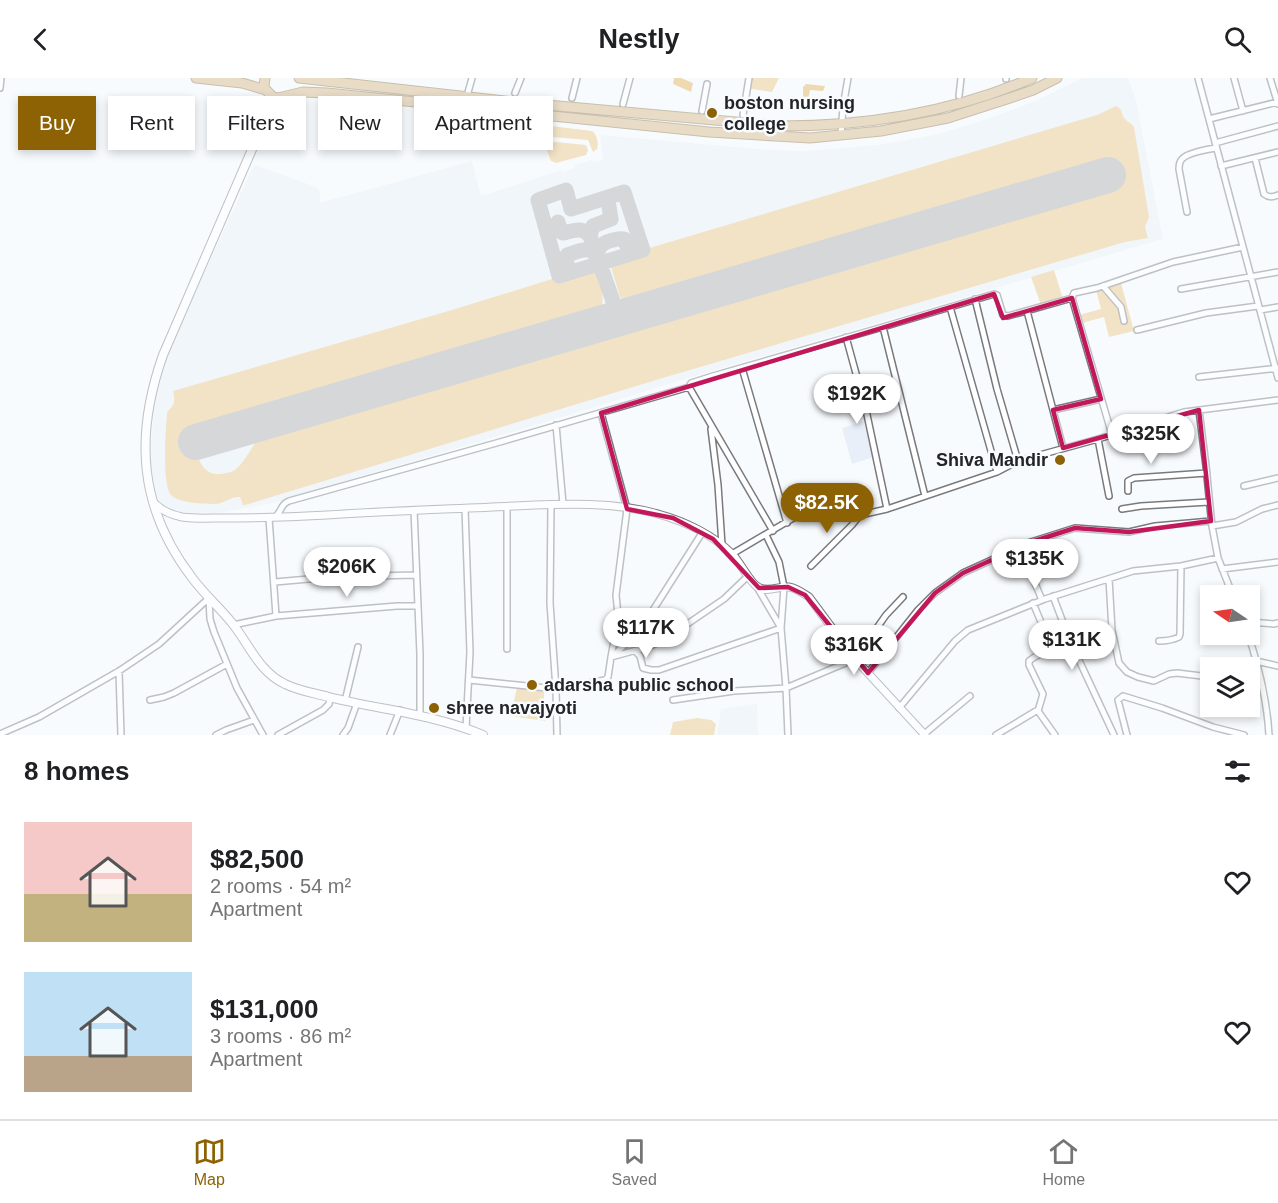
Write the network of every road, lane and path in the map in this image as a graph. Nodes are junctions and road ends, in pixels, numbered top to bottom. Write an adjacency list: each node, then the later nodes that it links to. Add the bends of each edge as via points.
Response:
1 (1, 78): 19 (street)
2 (196, 78): 20 (highway, via 242,83)
3 (265, 78): 20 (highway)
4 (294, 78): 24 (highway, via 294,90)
5 (300, 78): 26 (highway)
6 (472, 78): 26 (street)
7 (521, 78): 21 (street)
8 (577, 78): 28 (street)
9 (630, 78): 30 (street)
10 (749, 78): 34 (street)
11 (848, 78): 36 (street)
12 (961, 78): 27 (street)
13 (1032, 78): 36 (highway, via 950,106)
14 (1057, 78): 38 (highway, via 948,118)
15 (1198, 78): 35 (street)
16 (1234, 78): 33 (street)
17 (1270, 78): 29 (street)
18 (707, 84): 32 (street)
19 (0, 88)
20 (267, 92): 22 (main road); 23 (highway)
21 (515, 93)
22 (267, 96)
23 (272, 96)
24 (286, 96)
25 (289, 96): 38 (highway, via 327,93 720,133 810,138)
26 (467, 96)
27 (959, 96)
28 (572, 99)
29 (1278, 103): 33 (street)
30 (623, 104)
31 (553, 105): 36 (highway, via 742,124)
32 (702, 111)
33 (1243, 111): 35 (street)
34 (743, 115)
35 (1209, 119): 39 (street)
36 (841, 124): 38 (street)
37 (1278, 126): 39 (street)
38 (841, 135)
39 (1216, 145): 43 (street); 45 (street, via 1180,162)
40 (252, 150): 84 (main road, via 155,378 146,443)
41 (1278, 152): 42 (street)
42 (1255, 158): 43 (street); 44 (street, via 1264,194)
43 (1221, 166): 46 (street)
44 (1278, 195)
45 (1187, 212)
46 (1243, 247): 48 (street); 49 (street, via 1173,262)
47 (1278, 272): 48 (street)
48 (1251, 277): 50 (street); 55 (street)
49 (1103, 286): 51 (street, via 1074,293); 57 (street, via 1121,307)
50 (1180, 289)
51 (1072, 298): 56 (street); 66 (street)
52 (975, 300): 53 (street); 56 (street, via 993,294 1006,316); 76 (street)
53 (950, 307): 58 (street); 77 (street)
54 (1278, 307): 55 (street)
55 (1259, 308): 59 (street, via 1206,314); 62 (street)
56 (1027, 311): 68 (street)
57 (1124, 321)
58 (884, 327): 60 (street); 82 (street)
59 (1137, 330)
60 (846, 337): 61 (street); 92 (street)
61 (742, 368): 65 (street); 97 (street)
62 (1277, 368): 63 (street); 64 (street)
63 (1199, 377)
64 (1278, 378)
65 (689, 387): 70 (street); 72 (street)
66 (1101, 399): 68 (street); 73 (street)
67 (1278, 400): 69 (street)
68 (1053, 410): 75 (street)
69 (1198, 410): 73 (street); 78 (street)
70 (601, 412): 71 (street); 91 (street)
71 (556, 425): 86 (street); 96 (street, via 289,501)
72 (710, 425): 99 (street); 102 (street)
73 (1112, 435): 74 (street)
74 (1098, 439): 75 (street); 83 (street)
75 (1063, 448): 76 (street)
76 (1018, 461): 77 (street)
77 (997, 472): 82 (street)
78 (1207, 473): 81 (street, via 1134,478 1128,481); 85 (street)
79 (1278, 478): 80 (street)
80 (1244, 486)
81 (1128, 491)
82 (925, 496): 92 (street)
83 (1109, 496)
84 (152, 501): 96 (street, via 160,509 186,518); 119 (main road, via 168,542)
85 (1209, 502): 93 (street); 98 (street)
86 (563, 504): 87 (street); 91 (street)
87 (551, 505): 89 (street); 142 (street, via 550,603)
88 (1278, 505): 98 (street, via 1236,522)
89 (507, 507): 90 (street); 130 (street)
90 (465, 508): 94 (street); 141 (street)
91 (627, 508): 100 (street, via 673,518); 132 (street)
92 (887, 509): 95 (street)
93 (1122, 509)
94 (414, 510): 96 (street); 110 (street)
95 (860, 515): 97 (street, via 834,500 824,500); 106 (street)
96 (271, 518): 113 (street)
97 (787, 523): 99 (street)
98 (1212, 523): 104 (street); 138 (street, via 1155,526 1129,532 1081,527 1031,542 963,573 935,593)
99 (773, 531): 101 (street)
100 (702, 533): 102 (street); 132 (street, via 641,629)
101 (766, 535): 103 (street); 116 (street, via 779,562)
102 (722, 546): 103 (street)
103 (732, 554): 111 (street)
104 (1218, 558): 107 (street); 108 (street)
105 (1278, 562): 108 (street)
106 (811, 566)
107 (1181, 566): 112 (street, via 1133,571); 128 (street, via 1180,634 1176,639)
108 (1222, 568): 114 (street)
109 (1029, 569): 120 (street)
110 (416, 575): 113 (street); 122 (street)
111 (748, 576): 115 (street); 131 (street, via 724,599 664,640)
112 (1109, 579): 117 (street); 139 (street, via 1112,630 1119,663 1127,672 1154,681 1177,673)
113 (275, 582): 123 (street)
114 (1229, 585)
115 (756, 586): 116 (street); 127 (street)
116 (784, 587): 127 (street); 133 (street, via 793,588 813,601)
117 (1053, 596): 120 (street); 169 (street)
118 (903, 597): 133 (street)
119 (209, 598): 126 (main road); 135 (street, via 210,619); 137 (street, via 159,644)
120 (1042, 600): 121 (street)
121 (1033, 603): 150 (street, via 964,633); 152 (street, via 1052,642 1046,651 1029,661 1043,694)
122 (417, 606): 123 (street); 153 (street)
123 (276, 616): 126 (street)
124 (1260, 623): 125 (street)
125 (1278, 623)
126 (233, 625): 145 (main road, via 274,678 296,689)
127 (780, 628): 131 (street, via 659,670 643,668); 143 (street)
128 (1159, 641)
129 (358, 647): 148 (street)
130 (507, 649)
131 (635, 651): 132 (street)
132 (612, 657): 142 (street, via 605,680)
133 (855, 659): 138 (street); 143 (street)
134 (1260, 662): 136 (street)
135 (227, 664): 146 (street, via 164,698); 154 (street)
136 (1278, 666)
137 (119, 671): 156 (street, via 39,717); 157 (street)
138 (868, 673): 150 (street)
139 (1200, 676)
140 (1260, 678): 172 (street)
141 (469, 680): 142 (street); 155 (street)
142 (556, 688): 164 (street)
143 (786, 688): 147 (street); 165 (street)
144 (970, 696): 166 (street)
145 (330, 697): 148 (main road); 160 (street, via 323,710)
146 (150, 700)
147 (673, 700)
148 (345, 701): 149 (main road)
149 (357, 703): 151 (main road); 161 (street)
150 (899, 708): 166 (street)
151 (400, 710): 153 (main road); 162 (street)
152 (1038, 711): 167 (street); 168 (street)
153 (420, 714): 155 (main road)
154 (254, 720): 158 (street); 159 (street)
155 (469, 731): 163 (main road)
156 (0, 734)
157 (121, 735)
158 (216, 735)
159 (263, 735)
160 (278, 735)
161 (343, 735)
162 (390, 735)
163 (483, 735)
164 (557, 735)
165 (788, 735)
166 (924, 735)
167 (996, 735)
168 (1055, 735)
169 (1114, 735)
170 (1127, 735): 171 (street, via 1118,700 1123,696)
171 (1244, 735)
172 (1269, 735)

